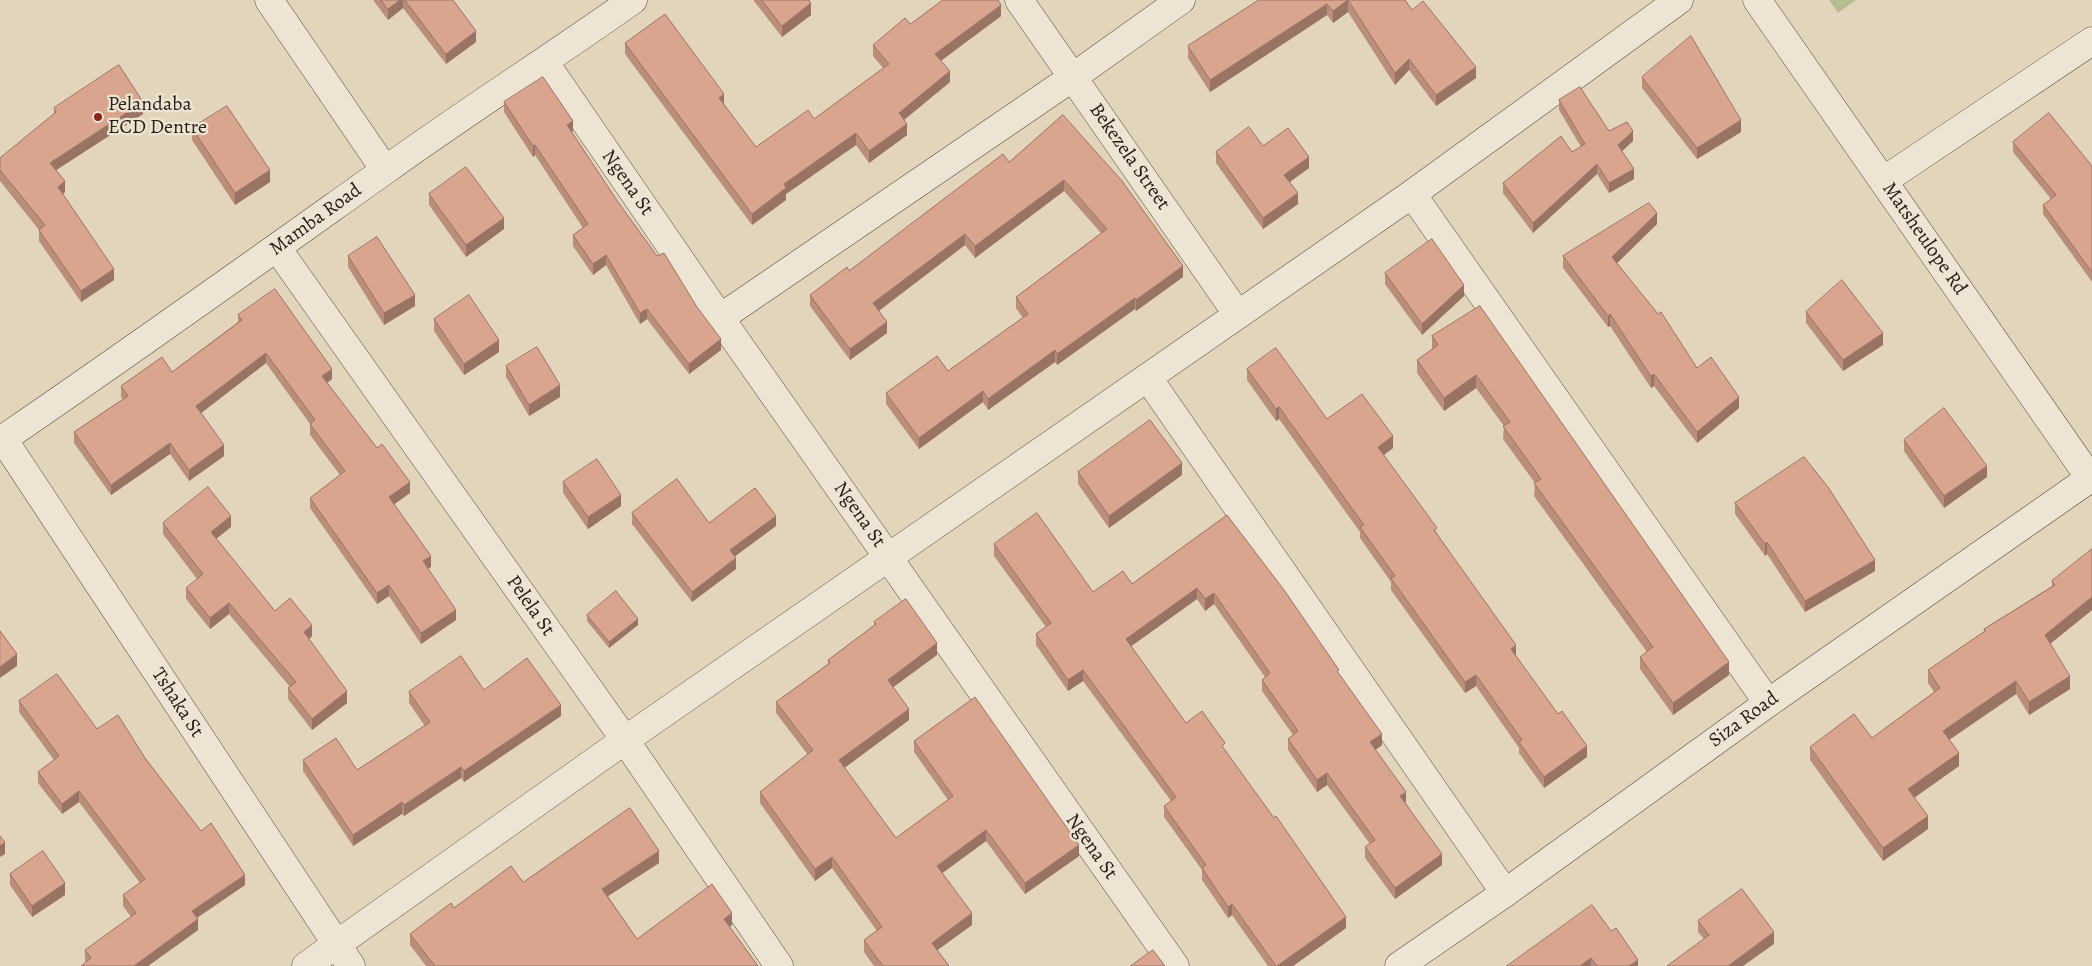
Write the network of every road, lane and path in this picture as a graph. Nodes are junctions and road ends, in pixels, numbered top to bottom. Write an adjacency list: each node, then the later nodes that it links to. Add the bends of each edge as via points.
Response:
1 (269, 0): 10 (street)
2 (633, 0): 8 (street, Mamba Road)
3 (1020, 0): 9 (street, Bekezela Street)
4 (1181, 0): 9 (street)
5 (1679, 0): 12 (street)
6 (1757, 0): 11 (street, Matsheulope Rd)
7 (2092, 42): 11 (street)
8 (544, 63): 10 (street, Mamba Road); 15 (street, Ngena St)
9 (1073, 77): 14 (street, Bekezela Street); 15 (street)
10 (385, 170): 13 (street, Mamba Road)
11 (1883, 181): 18 (street, Matsheulope Rd)
12 (1412, 194): 14 (street); 20 (street)
13 (277, 248): 17 (street, Mamba Road); 21 (street, Pelela St)
14 (1238, 315): 16 (street)
15 (720, 318): 19 (street, Ngena St)
16 (1148, 378): 19 (street); 22 (street)
17 (2, 440): 23 (street, Tshaka St)
18 (2091, 477): 20 (street, Siza Road)
19 (890, 558): 21 (street); 26 (street, Ngena St)
20 (1768, 703): 22 (street, Siza Road)
21 (625, 740): 23 (street); 25 (street, Pelela St)
22 (1506, 892): 27 (street, Siza Road)
23 (343, 956): 24 (street)
24 (306, 966)
25 (779, 966)
26 (1175, 966)
27 (1399, 966)

